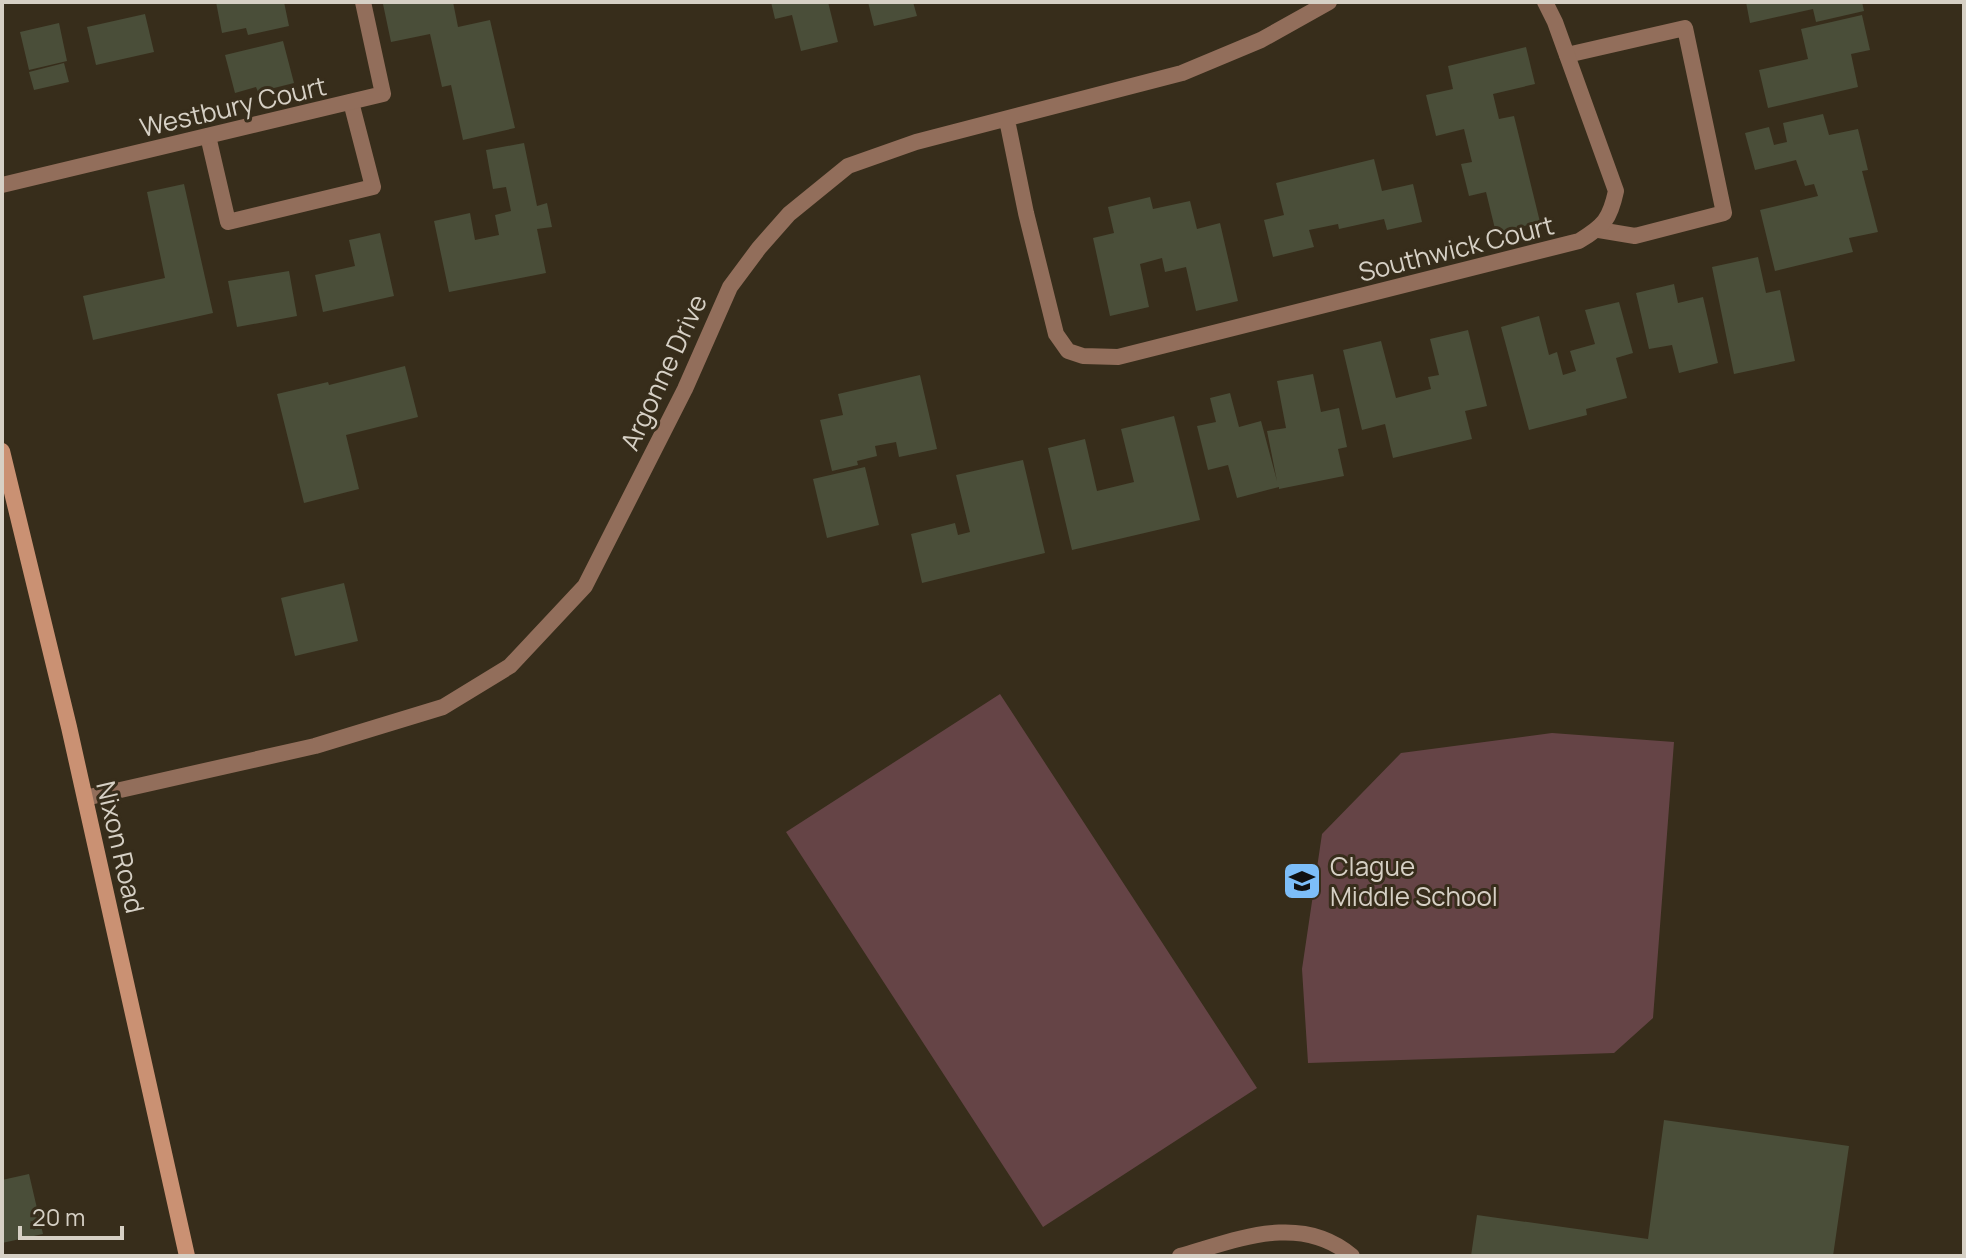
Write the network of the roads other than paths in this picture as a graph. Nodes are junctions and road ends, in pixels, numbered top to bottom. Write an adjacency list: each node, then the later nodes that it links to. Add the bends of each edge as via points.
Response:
1 (363, 2): 5 (street, Westbury Court, via 383,94)
2 (1329, 2): 6 (street, Argonne Drive, via 1261,40 1182,73)
3 (1545, 2): 4 (street)
4 (1567, 55): 9 (street, via 1616,191 1611,213); 9 (street, via 1685,28 1724,213 1635,236)
5 (351, 102): 7 (street, Westbury Court); 7 (street, via 373,187 228,222)
6 (1007, 120): 9 (street, Southwick Court, via 1056,334 1068,351 1083,356 1118,357 1579,241); 11 (street, Argonne Drive, via 916,142 848,166 789,214 730,287 685,389 585,586 510,666 443,707 315,746)
7 (208, 136): 8 (street, Westbury Court)
8 (2, 185)
9 (1599, 230)
10 (2, 451): 11 (main road, Nixon Road)
11 (85, 798): 12 (main road, Nixon Road)
12 (187, 1256)
13 (1180, 1256): 14 (street, via 1267,1231 1309,1234)
14 (1352, 1256)

